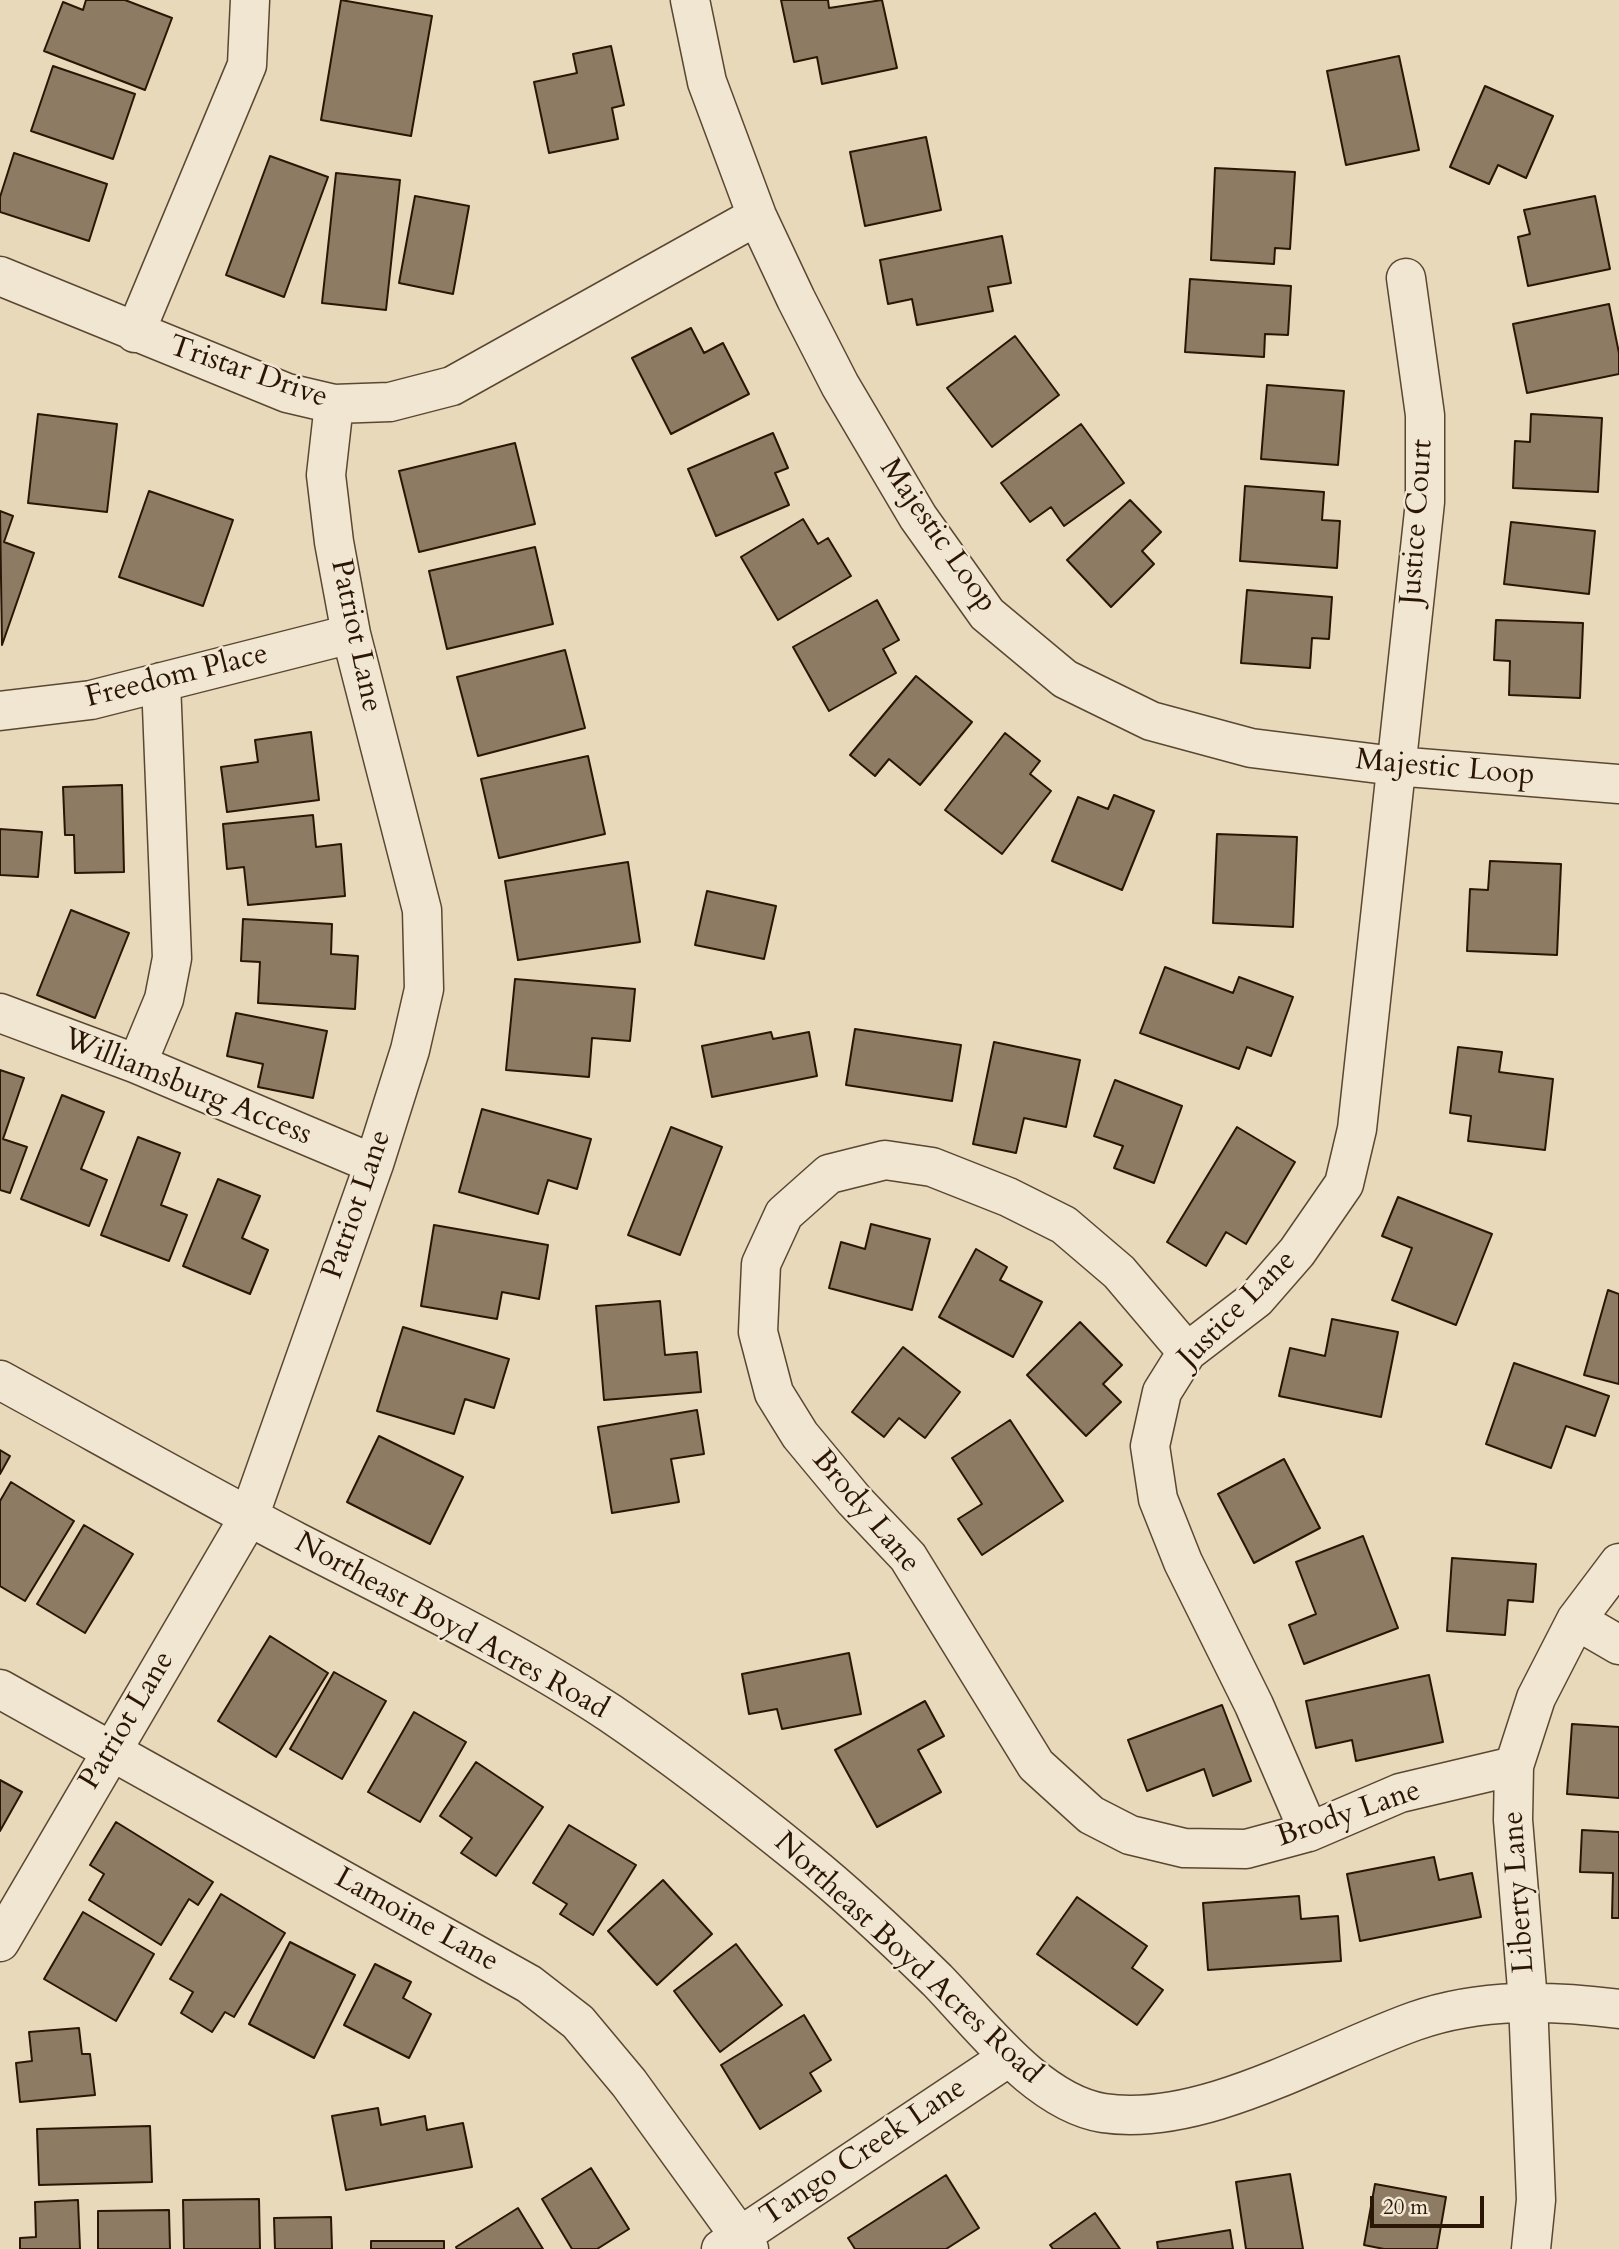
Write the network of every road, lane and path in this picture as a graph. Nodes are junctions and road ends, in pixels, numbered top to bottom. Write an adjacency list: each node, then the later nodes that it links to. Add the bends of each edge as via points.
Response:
1 (250, 0): 6 (street, via 247,65)
2 (690, 0): 3 (street, Majestic Loop, via 707,82)
3 (757, 216): 7 (street, Tristar Drive, via 452,386 390,402); 11 (street, Majestic Loop, via 840,385 918,517 987,614 1065,679 1150,721 1251,748)
4 (0, 276): 6 (street, Tristar Drive)
5 (1406, 278): 11 (street, Justice Court, via 1425,415 1425,502)
6 (135, 333): 7 (street, Tristar Drive, via 287,393)
7 (334, 404): 8 (street, Patriot Lane, via 326,475)
8 (351, 634): 9 (street, Freedom Place); 15 (street, Patriot Lane, via 422,910 424,989 410,1051)
9 (161, 682): 10 (street, Freedom Place, via 91,700); 14 (street, via 173,958 164,999)
10 (0, 711)
11 (1395, 766): 12 (street, Majestic Loop); 16 (street, Justice Lane, via 1357,1129 1344,1184 1297,1252 1256,1299)
12 (1619, 784)
13 (0, 1013): 14 (street, Williamsburg Access)
14 (137, 1064): 15 (street, Williamsburg Access)
15 (374, 1164): 18 (street, Patriot Lane)
16 (1187, 1352): 25 (street, Justice Lane, via 1162,1392 1150,1446 1158,1499); 25 (street, Brody Lane, via 1119,1272 1064,1225 932,1167 885,1160 829,1174 784,1214 761,1264 758,1332 774,1393 815,1454 908,1557 1036,1765 1091,1815 1130,1835 1184,1848 1246,1849)
17 (0, 1380): 18 (street, Northeast Boyd Acres Road)
18 (249, 1517): 23 (street, Patriot Lane); 29 (street, Northeast Boyd Acres Road, via 457,1624 608,1712 729,1799 830,1880)
19 (1619, 1563): 20 (street, Liberty Lane)
20 (1576, 1620): 21 (street); 24 (street, Liberty Lane, via 1536,1698)
21 (1619, 1645)
22 (0, 1689): 23 (street, Lamoine Lane)
23 (109, 1752): 26 (street, Patriot Lane); 30 (street, Lamoine Lane, via 539,1992 578,2022 629,2083)
24 (1514, 1766): 25 (street, Brody Lane, via 1400,1793); 27 (street, Liberty Lane, via 1513,1820)
25 (1309, 1832)
26 (0, 1942)
27 (1528, 2001): 28 (street, Northeast Boyd Acres Road); 29 (street, Northeast Boyd Acres Road, via 1478,2004 1418,2020 1223,2099 1164,2115 1100,2113 1053,2092); 31 (street, Liberty Lane, via 1535,2200)
28 (1619, 2009)
29 (1009, 2057): 30 (street, Tango Creek Lane)
30 (736, 2245)
31 (1531, 2249)

